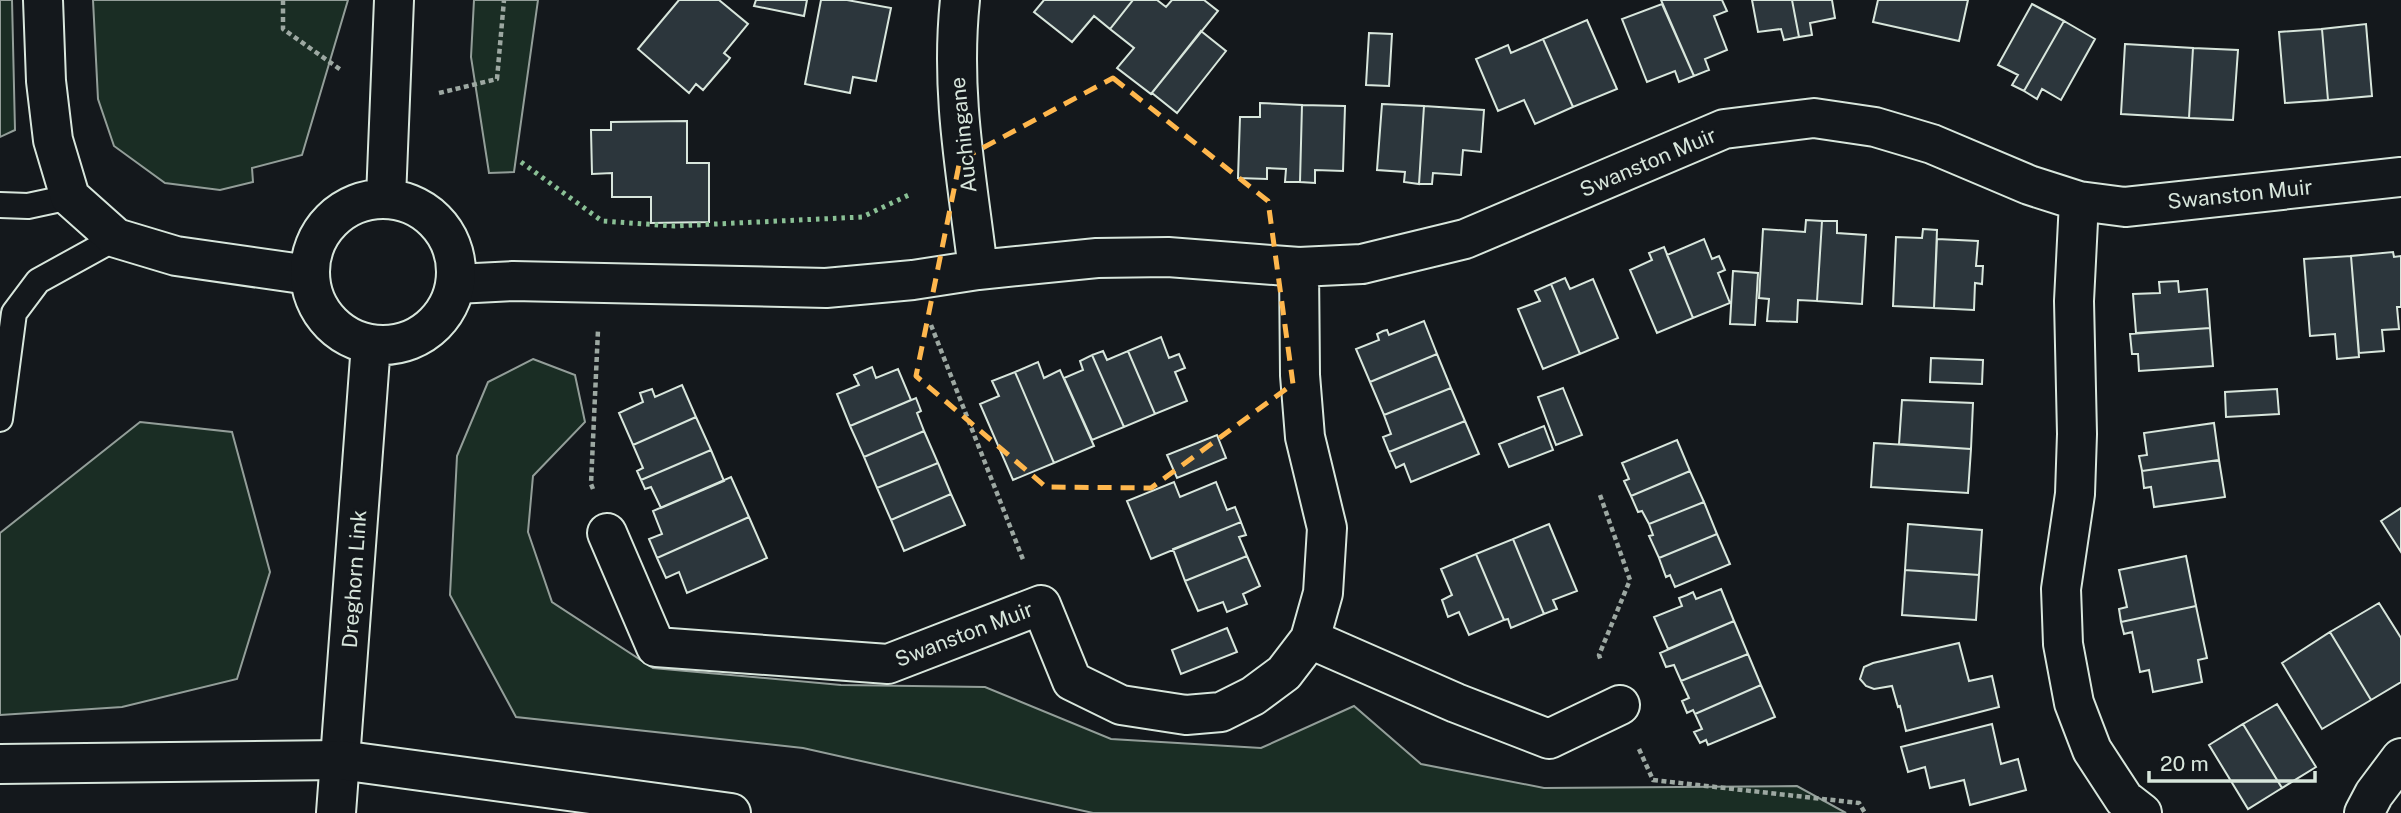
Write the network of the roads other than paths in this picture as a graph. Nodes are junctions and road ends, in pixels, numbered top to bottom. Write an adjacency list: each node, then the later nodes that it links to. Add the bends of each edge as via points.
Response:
1 (43, 0): 5 (main road, via 53,140)
2 (394, 0): 6 (main road)
3 (960, 0): 11 (main road, Auchingane, via 957,94)
4 (2401, 177): 7 (main road, Swanston Muir, via 2125,207)
5 (69, 197): 8 (lane, via 28,206); 9 (main road)
6 (386, 198): 12 (main road, via 362,201 340,212 323,229 312,251); 13 (main road, via 410,203 432,217 447,236 456,259)
7 (2079, 201): 10 (main road, Swanston Muir, via 2029,186 1933,144 1875,127 1814,118 1724,129 1465,239 1362,264); 23 (main road, via 2074,301 2075,494 2061,589 2063,644 2074,703 2092,750)
8 (0, 205)
9 (116, 238): 12 (main road, via 176,256); 14 (lane, via 38,281)
10 (1298, 267): 11 (main road, Swanston Muir, via 1168,257 1097,258); 18 (main road, Swanston Muir, via 1305,437 1326,528 1323,593)
11 (978, 270): 13 (main road, Swanston Muir, via 826,288 513,281)
12 (309, 275): 15 (main road, via 315,299 328,320 348,336)
13 (456, 284): 15 (main road, via 435,324 394,344)
14 (7, 315): 16 (lane)
15 (372, 344): 21 (main road, Dreghorn Link)
16 (0, 419)
17 (607, 533): 18 (main road, Swanston Muir, via 656,647 888,664 1041,605 1072,681 1121,705 1186,715 1221,712 1253,696 1284,673)
18 (1310, 639): 19 (main road, via 1549,739)
19 (1620, 705)
20 (2401, 758): 26 (main road)
21 (340, 760): 22 (main road); 24 (main road, Dreghorn Link); 25 (main road)
22 (0, 764)
23 (2125, 808)
24 (336, 813)
25 (732, 813)
26 (2364, 813)

